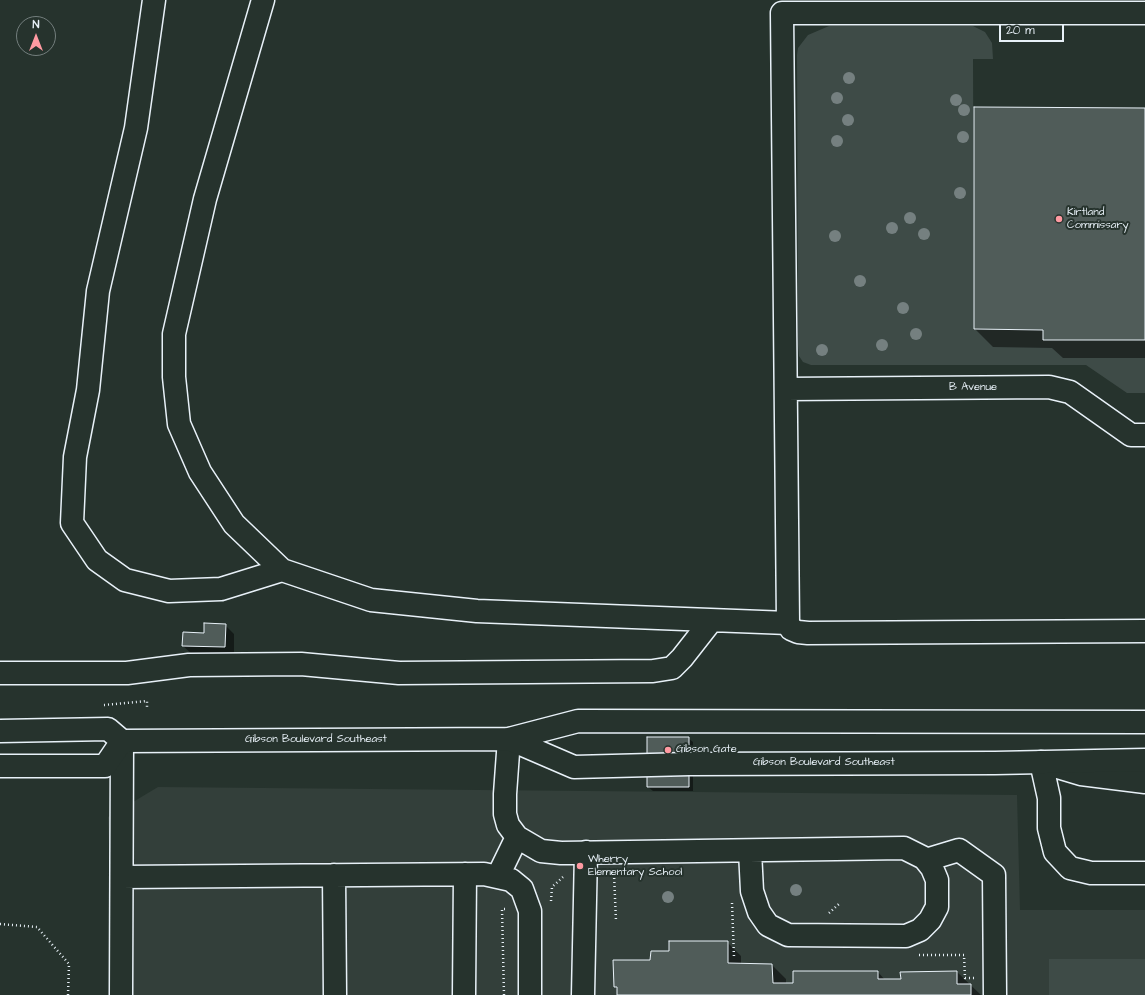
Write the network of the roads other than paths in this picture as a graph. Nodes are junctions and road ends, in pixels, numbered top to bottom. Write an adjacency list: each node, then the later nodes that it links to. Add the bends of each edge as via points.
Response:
1 (154, 0): 6 (main road, via 136,128 98,291 88,390 74,456 72,523 97,560 125,580 169,590 221,589)
2 (263, 0): 6 (main road, via 204,206 174,334 174,377 179,424 200,472 234,524)
3 (1145, 13): 4 (main road, via 782,13)
4 (786, 389): 5 (main road, B Avenue, via 1050,387 1070,392 1131,435); 8 (main road)
5 (1145, 435)
6 (282, 570): 7 (main road, via 370,600 477,611)
7 (711, 621): 8 (main road); 10 (main road, via 672,668 653,671 398,673 302,664 189,665 127,673)
8 (788, 623): 9 (main road, via 798,632 808,633)
9 (1145, 631)
10 (0, 673)
11 (1145, 722): 13 (main road, Gibson Boulevard Southeast, via 578,720)
12 (0, 730): 14 (main road, via 108,729)
13 (509, 739): 14 (main road, Gibson Boulevard Southeast); 16 (main road, Gibson Boulevard Southeast, via 574,766); 19 (main road, via 505,814 508,825)
14 (122, 741): 17 (main road, via 105,766); 27 (main road)
15 (1145, 760): 16 (main road, Gibson Boulevard Southeast)
16 (1041, 762): 18 (main road, via 1081,774); 23 (main road, via 1049,798 1049,828 1055,852 1070,868 1091,873)
17 (0, 766)
18 (1145, 782)
19 (517, 837): 22 (main road, via 541,850); 26 (main road)
20 (750, 851): 21 (main road, via 904,848); 21 (main road, via 752,891 758,912 768,926 788,935 906,936 920,930 930,920 937,907 937,880); 22 (main road)
21 (926, 860): 33 (main road, via 959,850 994,875)
22 (586, 861): 32 (main road)
23 (1145, 873)
24 (465, 874): 25 (main road); 26 (main road); 30 (main road)
25 (334, 875): 27 (main road); 29 (main road)
26 (498, 876): 31 (main road, via 511,880 522,889 529,905)
27 (122, 877): 28 (main road)
28 (121, 995)
29 (335, 995)
30 (464, 995)
31 (530, 995)
32 (583, 995)
33 (995, 995)

